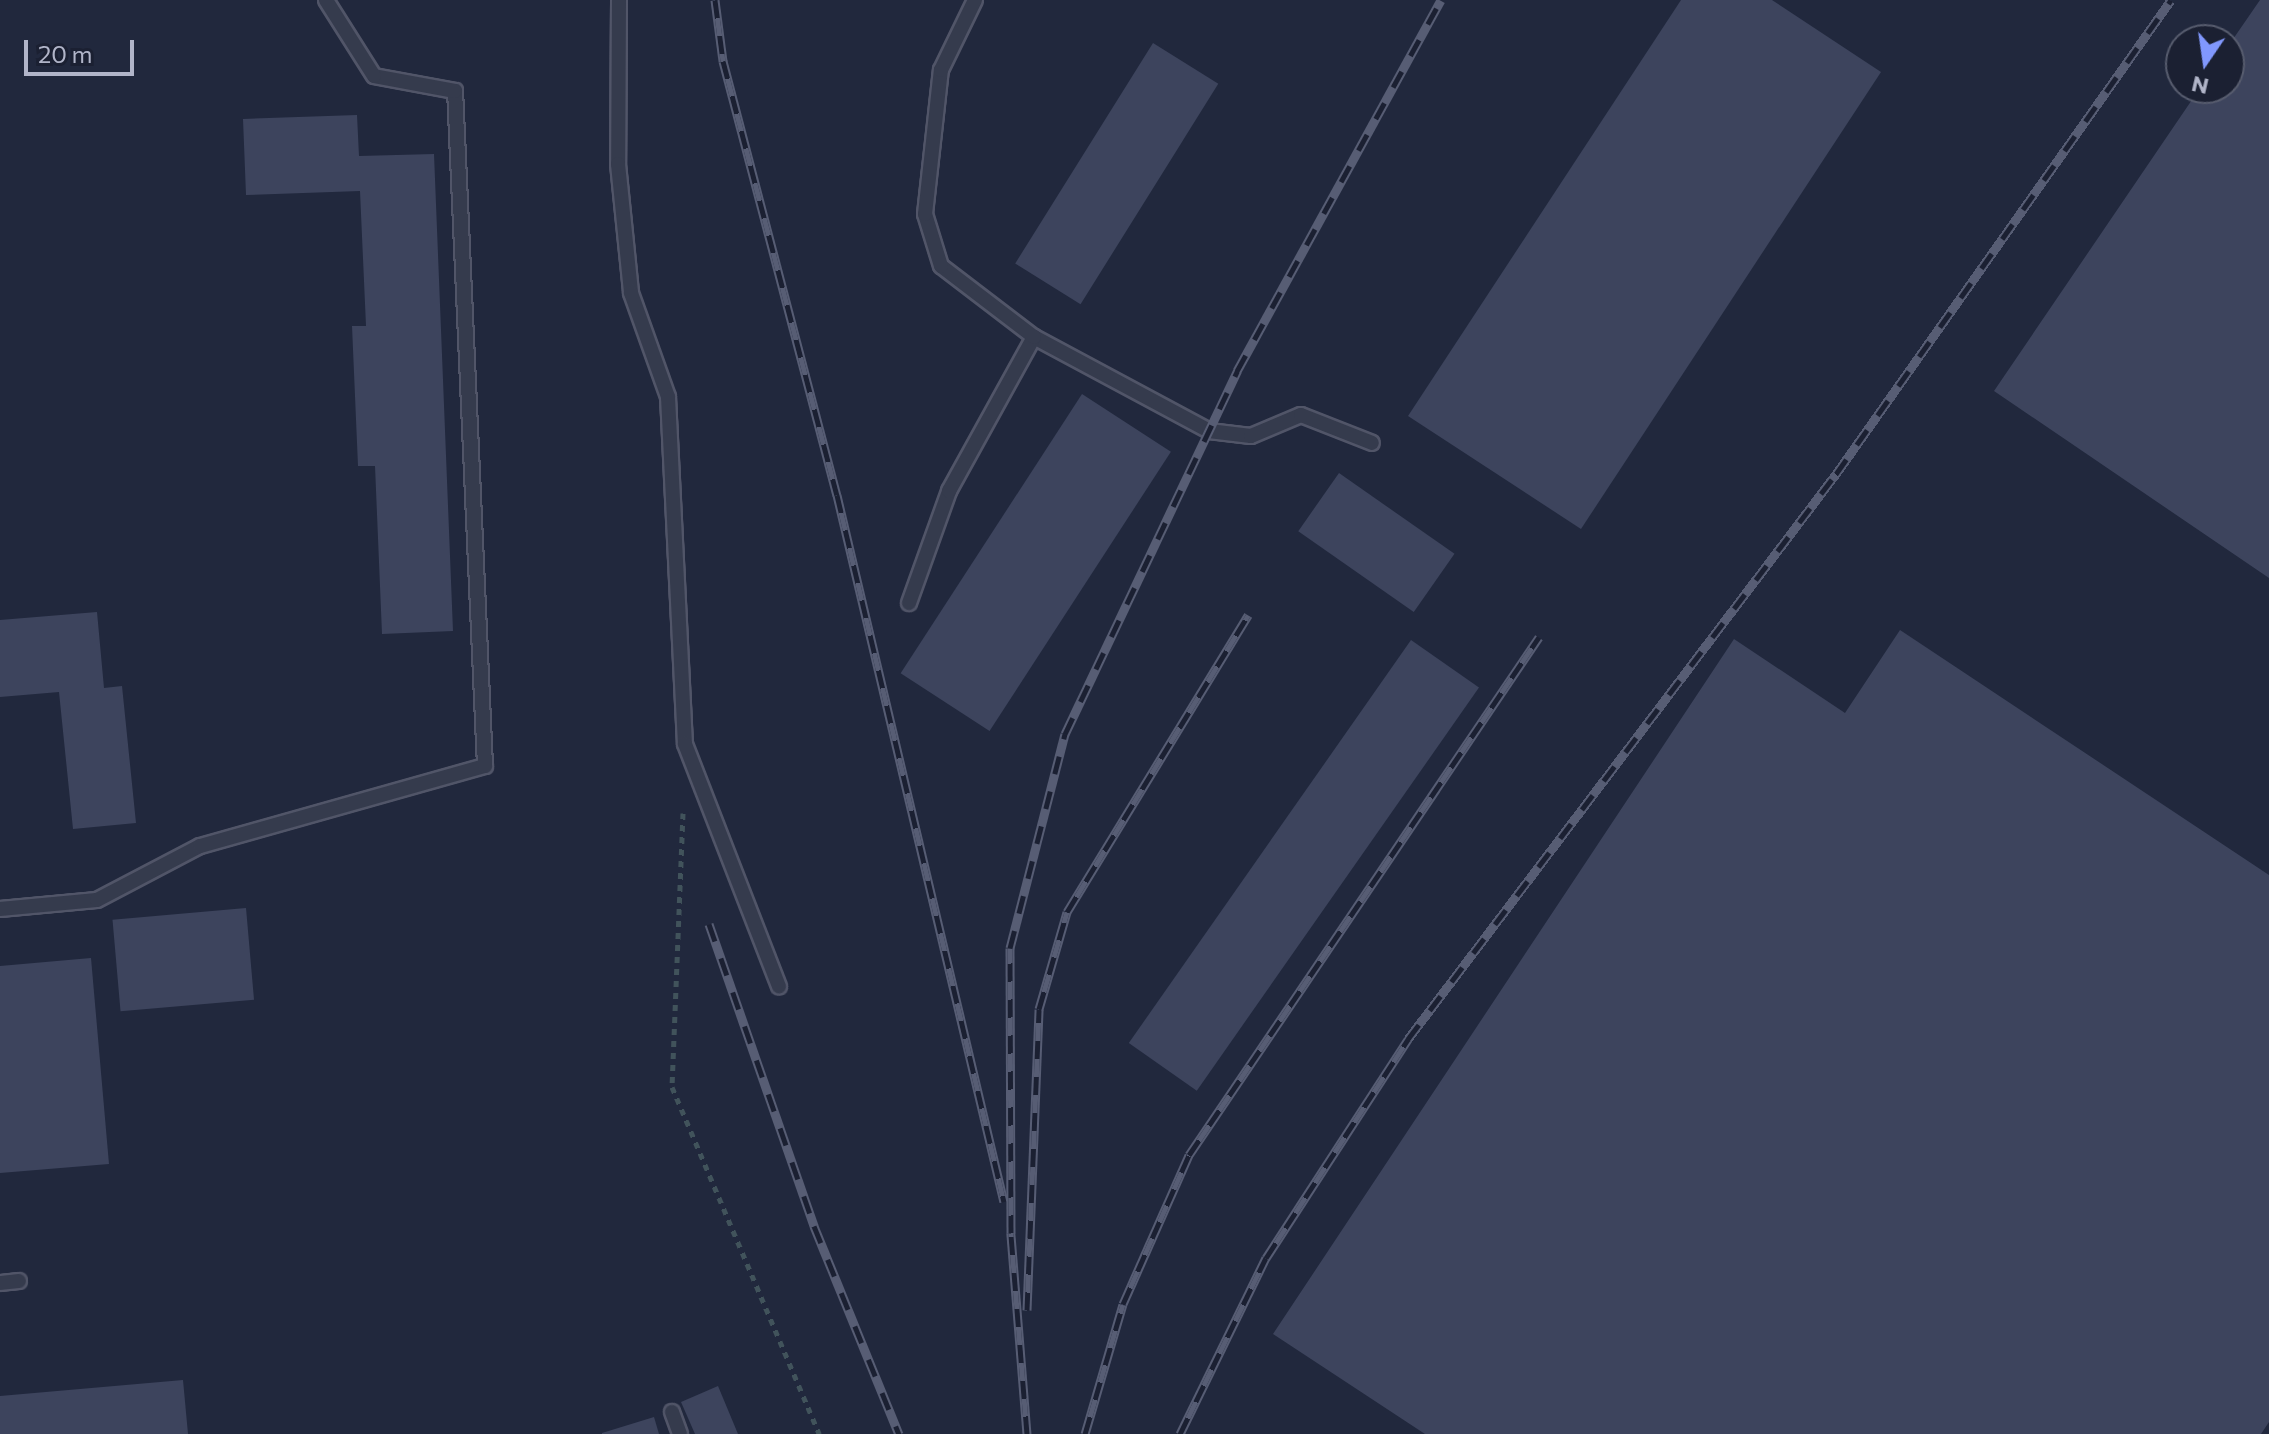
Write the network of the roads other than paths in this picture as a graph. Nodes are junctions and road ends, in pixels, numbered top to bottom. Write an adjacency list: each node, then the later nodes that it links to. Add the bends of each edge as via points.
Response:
1 (326, 0): 7 (lane, via 374,76 455,91 485,766 200,846 97,900)
2 (619, 0): 8 (lane, via 618,164 631,293 668,397 685,744)
3 (975, 0): 4 (lane, via 941,70 925,214 941,266)
4 (1034, 337): 5 (lane, via 1209,431 1251,436 1301,415); 6 (lane, via 949,491)
5 (1372, 443)
6 (909, 603)
7 (0, 909)
8 (779, 986)
9 (19, 1281): 10 (lane)
10 (0, 1283)
11 (672, 1412): 12 (lane)
12 (680, 1434)

